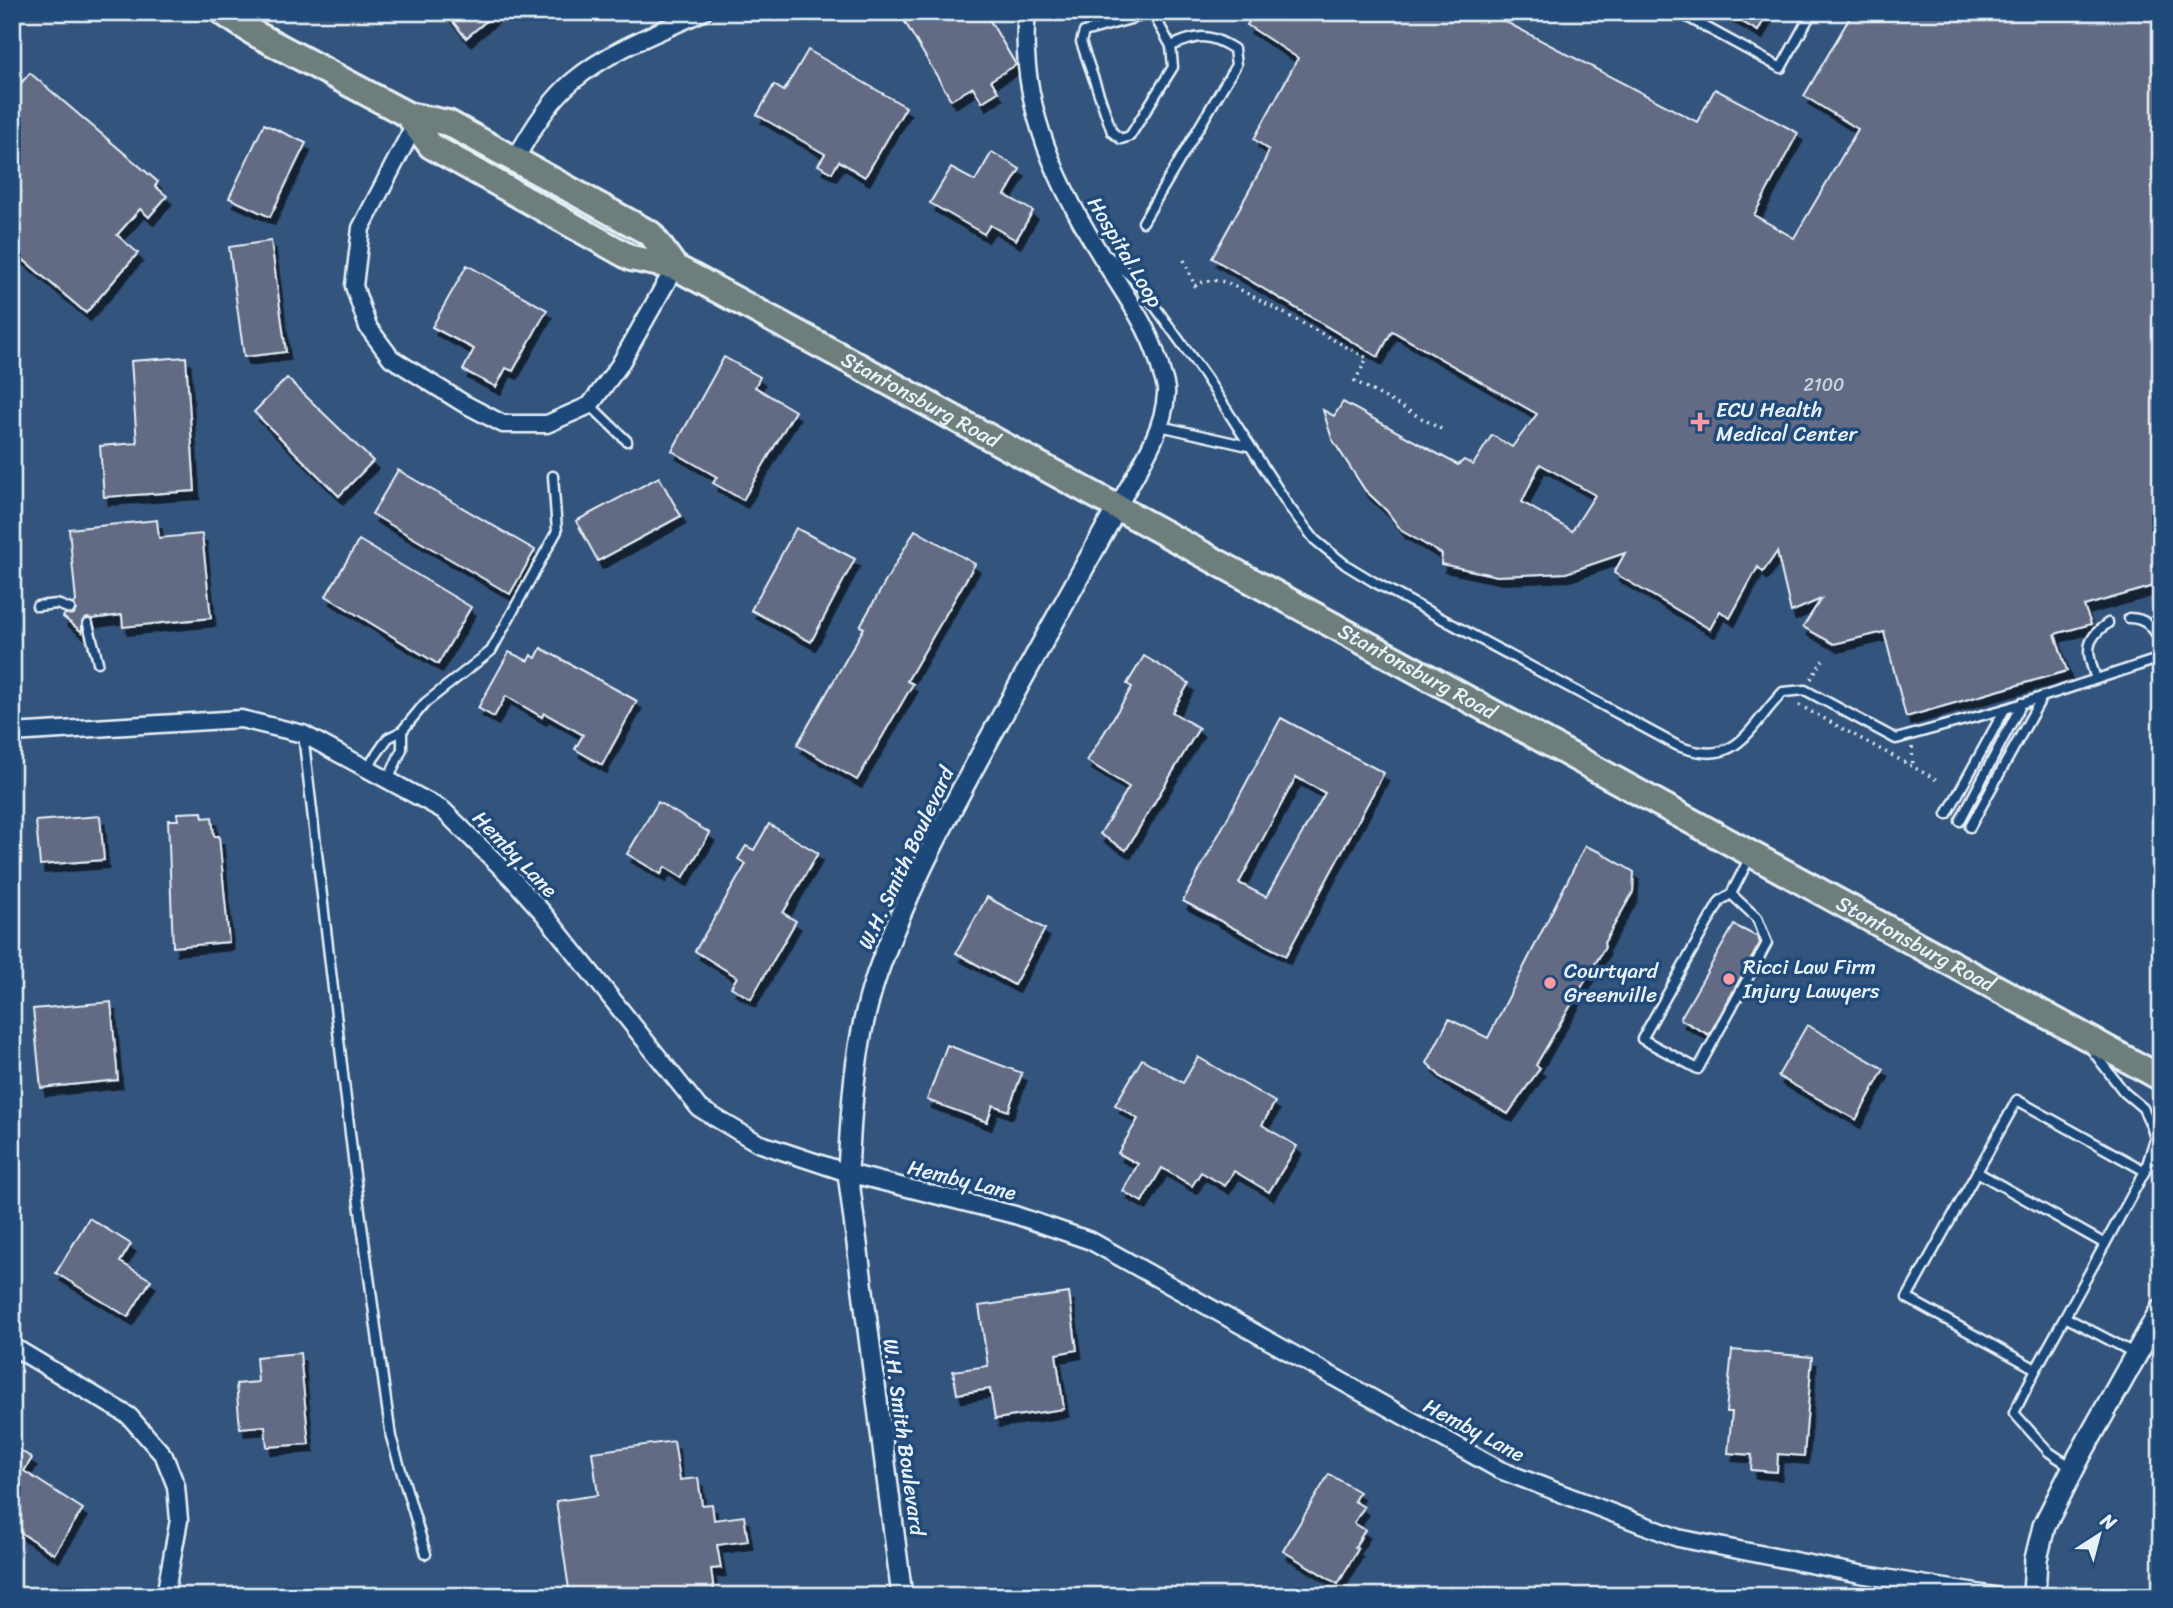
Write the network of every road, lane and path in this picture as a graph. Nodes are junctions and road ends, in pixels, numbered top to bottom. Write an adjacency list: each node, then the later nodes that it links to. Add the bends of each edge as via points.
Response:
1 (222, 12): 8 (main road, Stantonsburg Road)
2 (703, 12): 9 (street, via 597,63 570,83 530,132)
3 (1027, 12): 11 (street, Hospital Loop, via 1024,38 1037,124 1064,191)
4 (1678, 12): 5 (lane, via 1781,68)
5 (1812, 12)
6 (1152, 13): 7 (lane); 7 (lane, via 1084,32 1081,42 1112,132 1121,139 1130,136 1173,67)
7 (1171, 46): 10 (lane, via 1198,35 1219,40 1234,49 1236,65)
8 (411, 120): 9 (main road, Stantonsburg Road, via 448,123); 13 (main road, Stantonsburg Road, via 431,146 631,258); 14 (street, via 361,228 354,286 368,327 391,358 503,424 547,424)
9 (515, 160): 13 (main road, Stantonsburg Road, via 651,234)
10 (1143, 222)
11 (1093, 242): 15 (street, Hospital Loop, via 1151,335 1167,393); 18 (lane, via 1138,283 1205,376)
12 (1184, 260): 16 (path, via 1195,286 1205,280 1228,283 1367,358 1355,381)
13 (675, 267): 14 (street, via 619,366); 20 (main road, Stantonsburg Road)
14 (590, 405): 17 (lane)
15 (1160, 426): 18 (lane); 20 (street, Hospital Loop)
16 (1441, 429)
17 (627, 441)
18 (1248, 446): 32 (lane, via 1315,540 1346,565 1697,754 1717,754 1734,746 1783,692 1805,690 1896,739)
19 (553, 476): 33 (lane, via 557,531 491,651 425,703)
20 (1118, 506): 41 (main road, Stantonsburg Road); 47 (street, W.H. Smith Boulevard, via 951,809 919,872 877,975 861,1040)
21 (37, 606): 22 (lane, via 57,604)
22 (70, 609)
23 (2129, 618): 26 (lane, via 2141,618 2151,626)
24 (2108, 623): 29 (lane, via 2089,643)
25 (88, 624): 28 (lane)
26 (2161, 645)
27 (2161, 658): 29 (lane)
28 (97, 662)
29 (2096, 679): 30 (lane)
30 (2042, 697): 31 (lane); 40 (lane)
31 (2022, 703): 32 (lane); 39 (lane)
32 (2004, 709): 38 (lane)
33 (402, 731): 36 (lane, via 388,738); 37 (lane, via 402,749)
34 (12, 733): 35 (street, Hemby Lane, via 241,719)
35 (303, 734): 36 (street, Hemby Lane); 55 (lane, via 391,1437)
36 (367, 768): 37 (street, Hemby Lane)
37 (388, 780): 47 (street, Hemby Lane, via 443,810 513,878 699,1108 758,1143)
38 (1947, 814)
39 (1959, 821)
40 (1970, 827)
41 (1752, 853): 42 (lane); 43 (main road, Stantonsburg Road)
42 (1731, 894): 42 (lane, via 1720,901 1642,1039 1698,1069 1767,943 1757,918)
43 (2080, 1034): 44 (main road, Stantonsburg Road); 45 (lane, via 2124,1092 2143,1108 2155,1139)
44 (2161, 1078)
45 (2146, 1171): 46 (lane, via 2017,1100); 48 (lane)
46 (1977, 1172): 48 (lane); 53 (lane, via 1907,1298)
47 (848, 1173): 57 (street, W.H. Smith Boulevard); 58 (street, Hemby Lane, via 1015,1215 1091,1241 1500,1470 1678,1538)
48 (2105, 1244): 50 (lane)
49 (2161, 1310): 52 (main road)
50 (2065, 1317): 52 (lane); 53 (lane)
51 (12, 1346): 56 (street, via 129,1416 164,1456 176,1486 179,1520)
52 (2136, 1354): 54 (main road)
53 (2036, 1369): 54 (lane, via 2014,1413 2049,1452)
54 (2073, 1468): 59 (main road, via 2044,1527)
55 (426, 1554)
56 (165, 1596)
57 (902, 1596)
58 (1995, 1596)
59 (2034, 1596)

